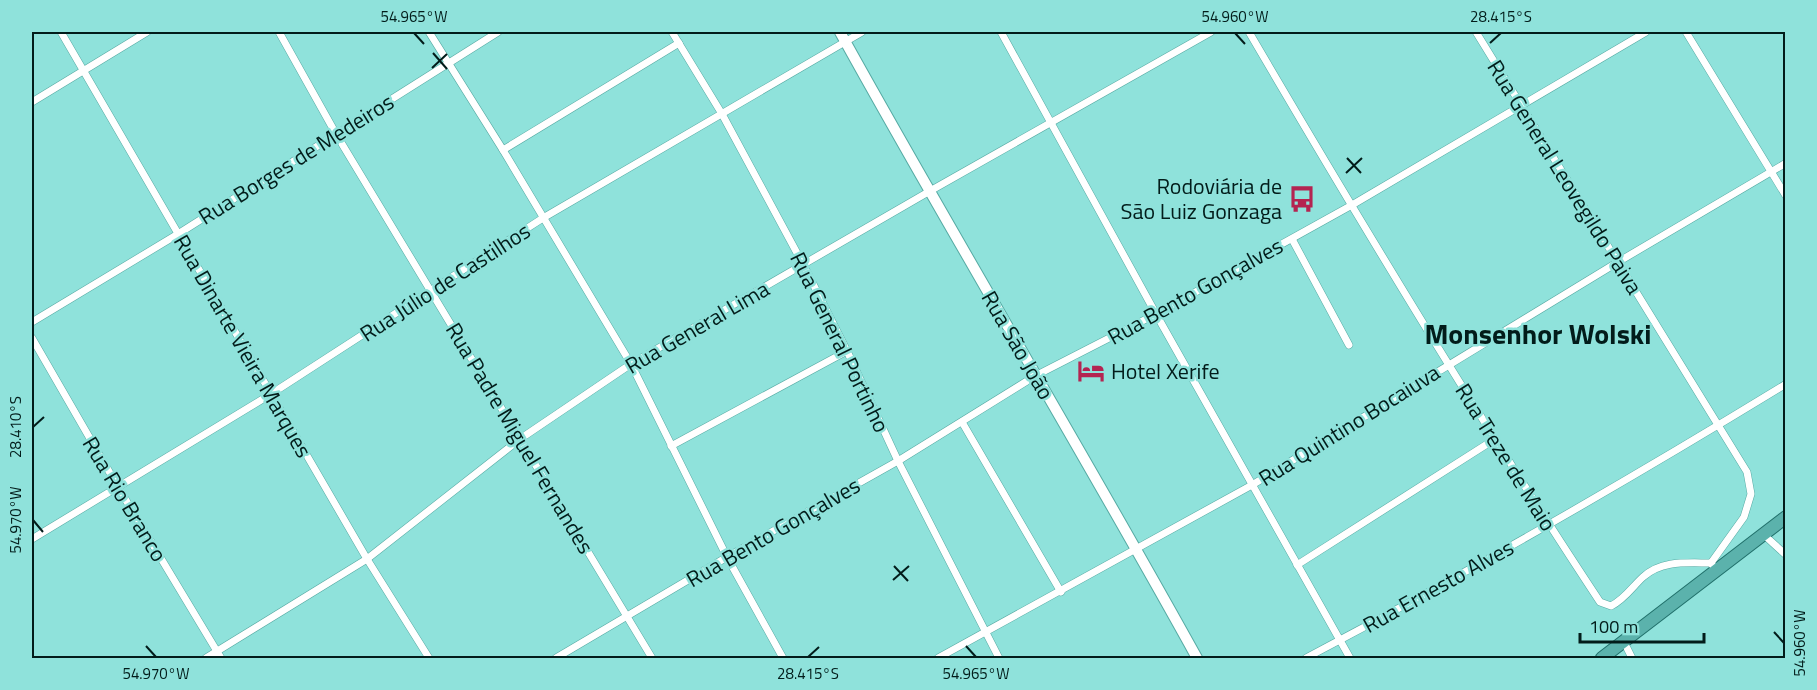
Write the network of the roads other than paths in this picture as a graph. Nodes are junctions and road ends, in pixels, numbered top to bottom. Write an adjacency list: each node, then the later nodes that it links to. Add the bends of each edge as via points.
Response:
1 (61, 32): 17 (street, Rua Dinarte Vieira Marques)
2 (147, 32): 17 (street)
3 (279, 32): 22 (street, Rua Padre Miguel Fernandes)
4 (429, 32): 16 (street)
5 (498, 32): 16 (street, Rua Borges de Medeiros)
6 (672, 32): 15 (street, Rua General Portinho)
7 (862, 32): 14 (street, Rua Júlio de Castilhos)
8 (1001, 32): 21 (street)
9 (1211, 32): 21 (street, Rua General Lima)
10 (1250, 32): 28 (street, Rua Treze de Maio)
11 (1476, 32): 19 (street, Rua General Leovegildo Paiva)
12 (1647, 32): 19 (street, Rua Bento Gonçalves)
13 (1686, 32): 25 (street)
14 (842, 36): 20 (street, Rua Júlio de Castilhos); 26 (main road, Rua São João)
15 (679, 43): 20 (street, Rua General Portinho); 23 (street)
16 (448, 62): 22 (street, Rua Borges de Medeiros); 23 (street)
17 (84, 70): 18 (street); 30 (street, Rua Dinarte Vieira Marques)
18 (32, 102)
19 (1521, 105): 28 (street, Rua Bento Gonçalves); 32 (street, Rua General Leovegildo Paiva)
20 (722, 114): 29 (street, Rua Júlio de Castilhos); 33 (street, Rua General Portinho)
21 (1051, 122): 26 (street, Rua General Lima); 35 (street)
22 (336, 134): 30 (street, Rua Borges de Medeiros); 34 (street, Rua Padre Miguel Fernandes)
23 (503, 150): 29 (street)
24 (1785, 163): 25 (street, Rua Quintino Bocaiuva)
25 (1771, 172): 27 (street); 32 (street, Rua Quintino Bocaiuva)
26 (930, 191): 33 (street, Rua General Lima); 42 (main road, Rua São João)
27 (1785, 196)
28 (1352, 205): 31 (street, Rua Bento Gonçalves); 41 (street, Rua Treze de Maio)
29 (543, 218): 34 (street, Rua Júlio de Castilhos); 40 (street)
30 (178, 234): 36 (street, Rua Borges de Medeiros); 44 (street, Rua Dinarte Vieira Marques)
31 (1292, 239): 35 (street, Rua Bento Gonçalves); 38 (street)
32 (1618, 262): 41 (street, Rua Quintino Bocaiuva); 46 (street, Rua General Leovegildo Paiva)
33 (804, 266): 39 (street, Rua General Portinho); 40 (street, Rua General Lima)
34 (432, 291): 44 (street, Rua Júlio de Castilhos); 47 (street, Rua Padre Miguel Fernandes)
35 (1156, 314): 42 (street, Rua Bento Gonçalves); 51 (street)
36 (32, 322)
37 (32, 338): 52 (street, Rua Rio Branco)
38 (1349, 345)
39 (847, 351): 49 (street); 50 (street, Rua General Portinho)
40 (631, 364): 47 (street, Rua General Lima); 49 (street)
41 (1448, 364): 48 (street, Rua Treze de Maio); 51 (street, Rua Quintino Bocaiuva)
42 (1035, 376): 45 (street, Rua Bento Gonçalves); 57 (main road, Rua São João)
43 (1785, 384): 46 (street, Rua Ernesto Alves)
44 (271, 394): 52 (street, Rua Júlio de Castilhos); 60 (street, Rua Dinarte Vieira Marques)
45 (962, 422): 50 (street, Rua Bento Gonçalves); 63 (street)
46 (1718, 425): 54 (street, Rua Ernesto Alves); 62 (street, Rua General Leovegildo Paiva, via 1747,472 1751,494 1744,517)
47 (520, 439): 60 (street, Rua General Lima); 64 (street, Rua Padre Miguel Fernandes)
48 (1495, 440): 54 (street, Rua Treze de Maio); 61 (street)
49 (671, 446): 59 (street)
50 (898, 460): 59 (street, Rua Bento Gonçalves); 65 (street, Rua General Portinho)
51 (1252, 485): 57 (street, Rua Quintino Bocaiuva); 61 (street)
52 (118, 487): 56 (street, Rua Júlio de Castilhos); 68 (street, Rua Rio Branco)
53 (1785, 517): 55 (highway)
54 (1548, 524): 62 (street, Rua Treze de Maio, via 1600,602 1611,606 1655,567 1669,563); 66 (street, Rua Ernesto Alves)
55 (1763, 534): 58 (street); 62 (highway)
56 (32, 539)
57 (1136, 548): 63 (street, Rua Quintino Bocaiuva); 76 (main road, Rua São João)
58 (1785, 555)
59 (727, 557): 64 (street, Rua Bento Gonçalves); 73 (street)
60 (367, 560): 68 (street, Rua General Lima); 70 (street, Rua Dinarte Vieira Marques)
61 (1297, 565): 66 (street)
62 (1713, 567): 67 (highway)
63 (1061, 592): 65 (street, Rua Quintino Bocaiuva)
64 (626, 616): 71 (street, Rua Bento Gonçalves); 72 (street, Rua Padre Miguel Fernandes)
65 (985, 632): 74 (street, Rua Quintino Bocaiuva); 75 (street, Rua General Portinho)
66 (1340, 641): 77 (street, Rua Ernesto Alves); 78 (street)
67 (1624, 642): 79 (highway); 80 (street)
68 (219, 655): 69 (street, Rua General Lima)
69 (206, 658)
70 (429, 658)
71 (556, 658)
72 (652, 658)
73 (783, 658)
74 (938, 658)
75 (999, 658)
76 (1197, 658)
77 (1306, 658)
78 (1350, 658)
79 (1602, 658)
80 (1632, 658)

